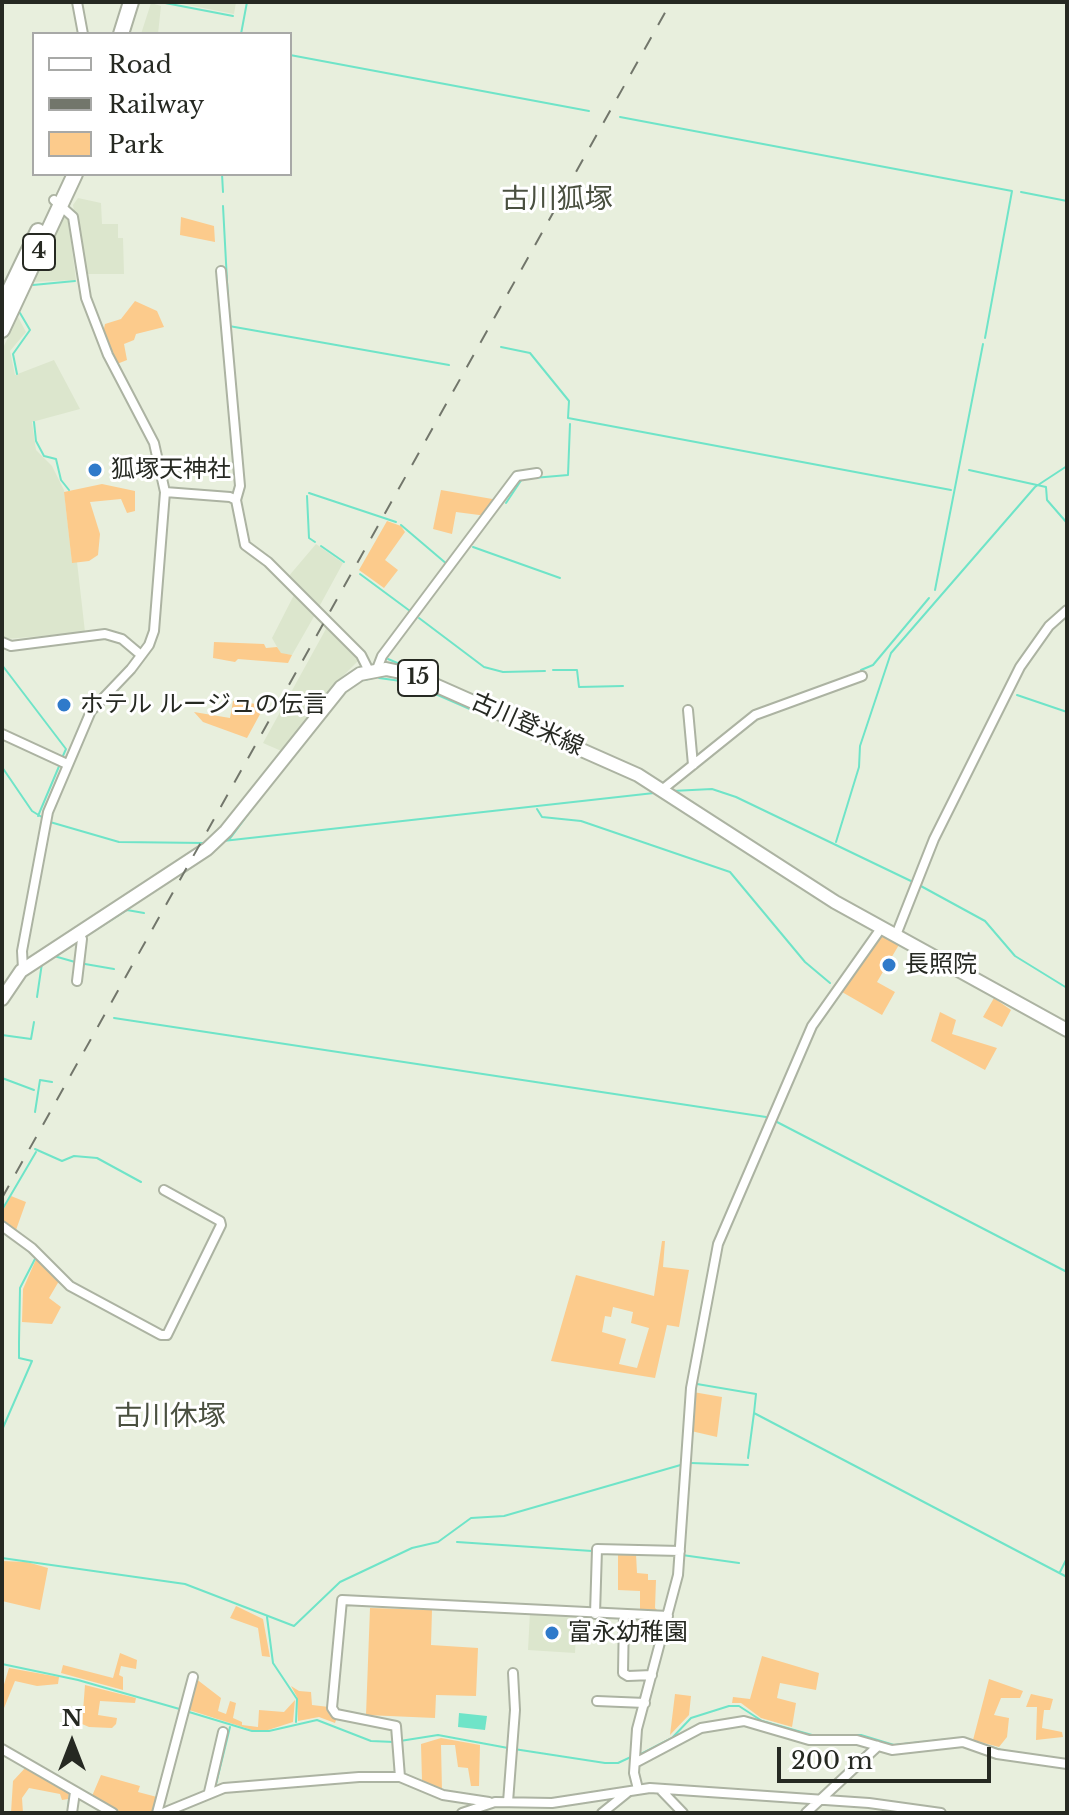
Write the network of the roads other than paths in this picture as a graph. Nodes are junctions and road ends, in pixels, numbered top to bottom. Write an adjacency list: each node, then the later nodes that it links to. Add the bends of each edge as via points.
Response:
1 (77, 2): 4 (street)
2 (131, 2): 5 (highway)
3 (141, 2): 6 (highway)
4 (83, 32)
5 (122, 32)
6 (132, 32)
7 (65, 176): 9 (highway, 4)
8 (74, 176): 9 (highway, 4)
9 (58, 202): 11 (highway, 4); 12 (highway, 4); 14 (street, via 73,217 82,281 96,328 154,443)
10 (221, 271): 15 (street, via 240,486)
11 (2, 306)
12 (2, 330)
13 (537, 473): 19 (street, via 517,476)
14 (165, 492): 15 (street); 18 (street, via 157,613)
15 (236, 500): 19 (street, via 245,545)
16 (1067, 610): 28 (street, via 1020,667 915,883)
17 (2, 642): 18 (street, via 11,646 105,634 122,639)
18 (141, 655): 23 (street, via 91,711)
19 (373, 670): 25 (main road, 古川登米線 / 15, via 410,674); 27 (main road, 15, via 341,687 207,849)
20 (862, 676): 24 (street, via 755,715)
21 (688, 710): 24 (street)
22 (2, 734): 23 (street)
23 (63, 762): 29 (street, via 46,821)
24 (693, 765): 25 (street)
25 (666, 791): 26 (main road, 古川登米線 / 15)
26 (882, 927): 28 (main road, 古川登米線 / 15); 35 (street, via 812,1026 718,1244 694,1362)
27 (79, 933): 29 (main road, 15); 30 (street)
28 (896, 935): 32 (main road, 古川登米線 / 15)
29 (23, 969): 31 (main road, 15)
30 (77, 981)
31 (2, 999)
32 (1067, 1030)
33 (164, 1190): 34 (street, via 221,1225 167,1335 70,1286)
34 (2, 1226)
35 (680, 1553): 36 (street, via 597,1549); 38 (street)
36 (595, 1614): 37 (street); 49 (street, via 342,1600 332,1708 336,1714 396,1726)
37 (624, 1615): 38 (street); 40 (street, via 623,1673)
38 (668, 1616): 40 (street)
39 (513, 1673): 56 (street)
40 (652, 1675): 43 (street)
41 (193, 1677): 60 (street)
42 (597, 1701): 43 (street)
43 (645, 1703): 47 (street)
44 (223, 1732): 53 (street)
45 (878, 1746): 47 (street, via 857,1740 809,1740 729,1721); 48 (street, via 903,1750 963,1742 997,1754); 54 (street)
46 (2, 1749): 52 (street)
47 (635, 1758): 50 (street)
48 (1067, 1764)
49 (400, 1777): 53 (street, via 266,1783); 55 (street, via 443,1795)
50 (635, 1789): 51 (street); 57 (street, via 552,1803); 64 (street)
51 (660, 1789): 54 (street); 65 (street)
52 (75, 1792): 58 (street); 59 (street)
53 (209, 1792): 61 (street)
54 (820, 1800): 66 (street); 67 (street)
55 (495, 1802): 56 (street); 62 (street)
56 (508, 1802): 57 (street)
57 (524, 1802): 63 (street)
58 (72, 1813)
59 (113, 1813)
60 (157, 1813)
61 (163, 1813)
62 (462, 1813)
63 (524, 1813)
64 (602, 1813)
65 (683, 1813)
66 (806, 1813)
67 (941, 1813)

